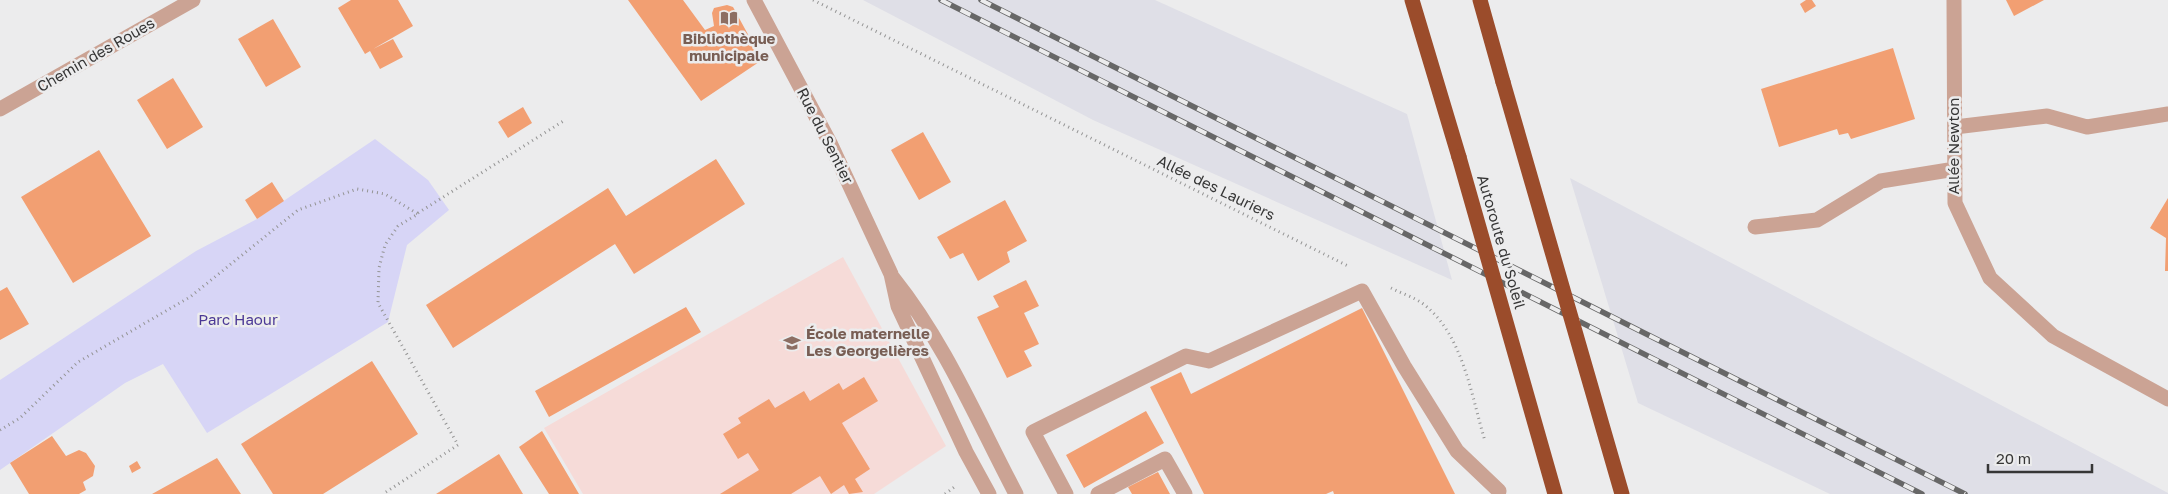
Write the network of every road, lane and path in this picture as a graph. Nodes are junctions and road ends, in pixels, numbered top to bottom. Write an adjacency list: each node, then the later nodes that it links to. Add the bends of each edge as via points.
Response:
1 (192, 0): 7 (street, Chemin des Roues)
2 (754, 0): 15 (street, Rue du Sentier, via 830,142)
3 (813, 0): 14 (path, Allée des Lauriers)
4 (1412, 0): 27 (highway, Autoroute du Soleil, bridge)
5 (1480, 0): 28 (highway, bridge)
6 (1954, 0): 10 (street, Allée Newton)
7 (0, 109)
8 (2168, 114): 10 (street, via 2087,127 2047,116)
9 (565, 120): 12 (path)
10 (1955, 126): 11 (street, Allée Newton)
11 (1955, 169): 13 (street, via 1881,181 1817,220); 17 (street, Allée Newton, via 1954,203 1990,278 2053,336)
12 (418, 214): 18 (path, via 384,194 357,189 298,210 190,297 78,362 20,418); 21 (path, via 398,226 386,246 379,268 378,302 458,446)
13 (1755, 227)
14 (1352, 269)
15 (891, 274): 22 (street, Rue du Sentier, via 898,306); 23 (street, Rue du Sentier, via 920,311 982,423)
16 (1388, 286): 19 (path, via 1422,303 1448,330)
17 (2168, 400)
18 (0, 430)
19 (1486, 445)
20 (1499, 491): 24 (street, via 1457,451 1362,291 1209,361 1186,356 1033,432)
21 (383, 494)
22 (989, 494)
23 (1016, 494)
24 (1066, 494)
25 (1098, 494): 26 (street, via 1165,459)
26 (1185, 494)
27 (1555, 494)
28 (1622, 494)

